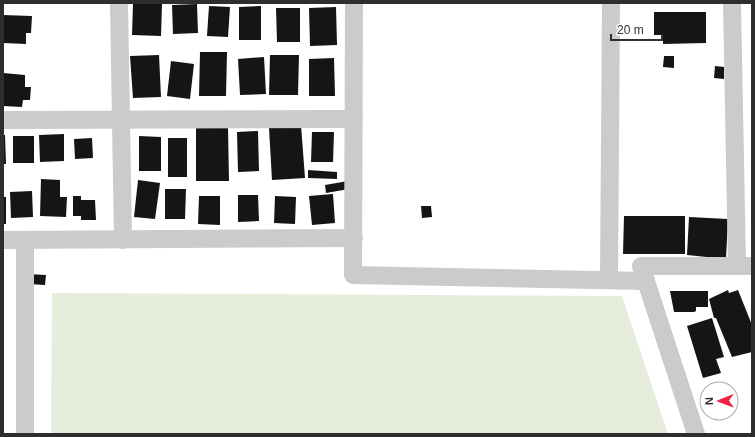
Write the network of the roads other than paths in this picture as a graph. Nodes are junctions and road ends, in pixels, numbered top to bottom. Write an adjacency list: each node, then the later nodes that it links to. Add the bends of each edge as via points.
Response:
1 (119, 3): 7 (street)
2 (354, 3): 5 (street)
3 (611, 3): 13 (street)
4 (732, 3): 12 (street)
5 (354, 119): 7 (street); 8 (street)
6 (3, 120): 7 (street)
7 (121, 120): 11 (street)
8 (354, 238): 11 (street); 13 (street, via 353,275)
9 (3, 240): 10 (street)
10 (24, 240): 11 (street); 15 (street)
11 (123, 240)
12 (744, 266): 14 (street, via 641,266)
13 (609, 280): 14 (street)
14 (646, 281): 16 (street)
15 (25, 434)
16 (696, 434)

